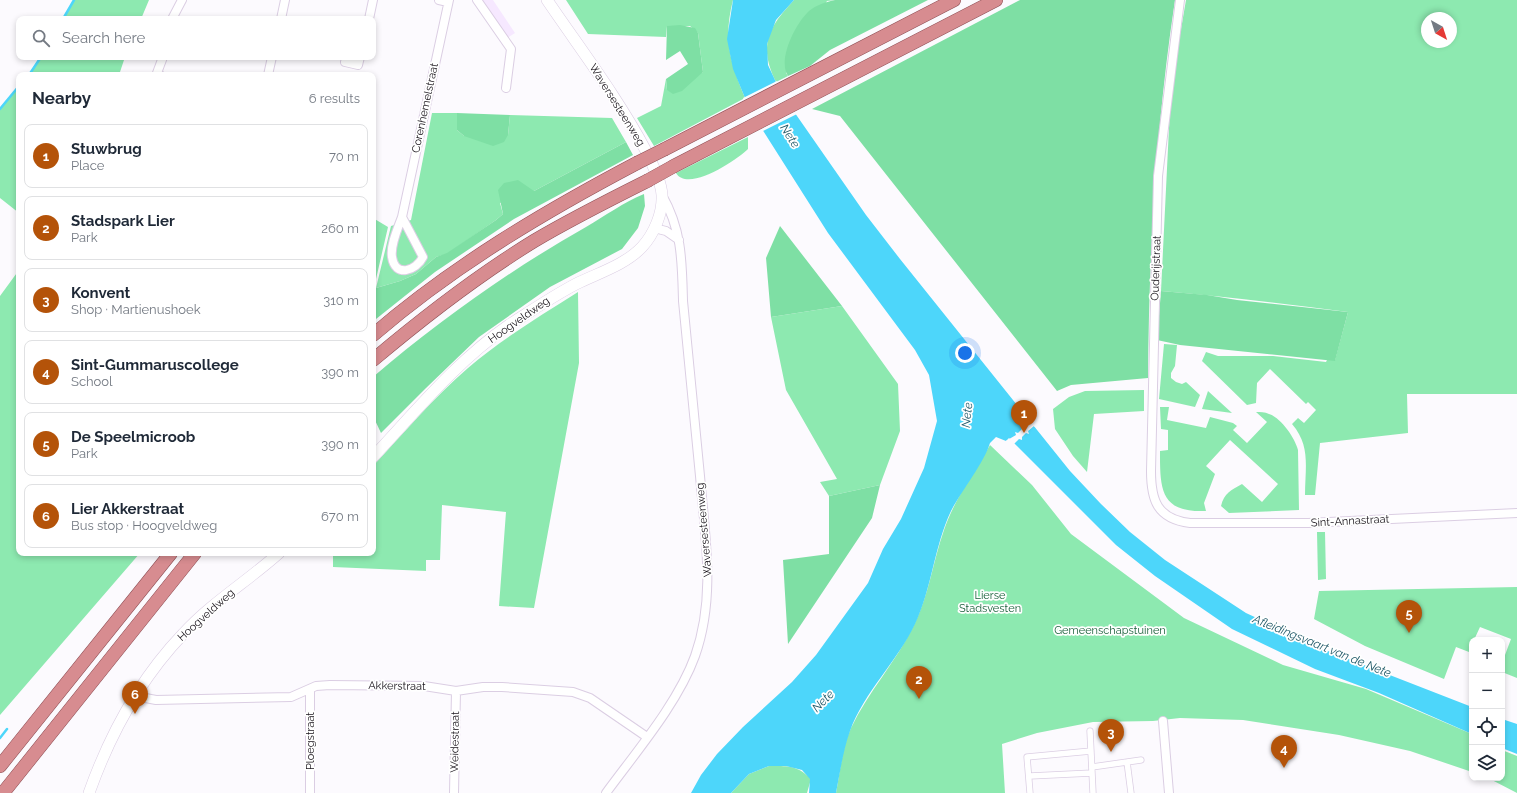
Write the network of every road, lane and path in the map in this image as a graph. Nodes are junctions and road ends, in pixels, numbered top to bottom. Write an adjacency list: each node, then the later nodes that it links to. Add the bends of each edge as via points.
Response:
1 (182, 0): 11 (street)
2 (285, 0): 12 (street)
3 (374, 0): 13 (street)
4 (439, 0): 10 (street)
5 (478, 0): 20 (street, via 510,49)
6 (547, 0): 21 (main road, Waversesteenweg, via 634,128 654,166)
7 (954, 0): 25 (highway, bridge, via 637,163 525,225 447,277)
8 (996, 0): 26 (highway, bridge, via 563,224 493,268)
9 (1180, 0): 29 (street, Ouderijstraat, via 1158,176 1151,477 1153,496 1160,510 1169,518)
10 (449, 1): 22 (street, Corenhemelstraat)
11 (174, 16)
12 (282, 16)
13 (370, 16)
14 (162, 60): 18 (street)
15 (271, 60): 19 (street)
16 (359, 60): 17 (street, via 358,65)
17 (345, 62)
18 (157, 72)
19 (269, 72)
20 (506, 88)
21 (662, 194): 23 (main road, Hoogveldweg, via 661,209); 24 (street, Waversesteenweg, via 674,216)
22 (402, 217): 22 (street, Corenhemelstraat, via 392,257 395,265 402,270 409,270 420,263 423,257)
23 (654, 228): 24 (street, via 666,231); 27 (main road, Hoogveldweg, via 642,247 630,257 548,300 478,350)
24 (679, 240): 38 (street, Waversesteenweg, via 708,558 707,604 703,629 684,682)
25 (376, 333)
26 (376, 358)
27 (376, 454)
28 (1517, 513): 29 (street, Sint-Annastraat, via 1308,523)
29 (1182, 522)
30 (169, 556): 42 (highway)
31 (193, 556): 46 (highway)
32 (275, 556): 35 (main road, Hoogveldweg, via 184,633)
33 (310, 689): 34 (street, Akkerstraat, via 330,685 424,686); 35 (street, Akkerstraat, via 291,697 255,699 156,700); 48 (street, Ploegstraat)
34 (456, 691): 38 (street, Akkerstraat, via 502,687 583,694); 49 (street, Weidestraat)
35 (135, 696): 47 (main road, Hoogveldweg, via 108,742)
36 (1163, 722): 54 (street)
37 (1090, 731): 39 (street)
38 (647, 737): 50 (street, Waversesteenweg)
39 (1091, 751): 43 (street); 45 (street, via 1028,757)
40 (1141, 760): 41 (street)
41 (1127, 762): 43 (street); 53 (street)
42 (0, 766)
43 (1092, 767): 44 (street)
44 (1092, 773): 45 (street); 52 (street)
45 (1030, 776): 51 (street)
46 (3, 793)
47 (89, 793)
48 (310, 793)
49 (454, 793)
50 (606, 793)
51 (1030, 793)
52 (1092, 793)
53 (1131, 793)
54 (1168, 793)

